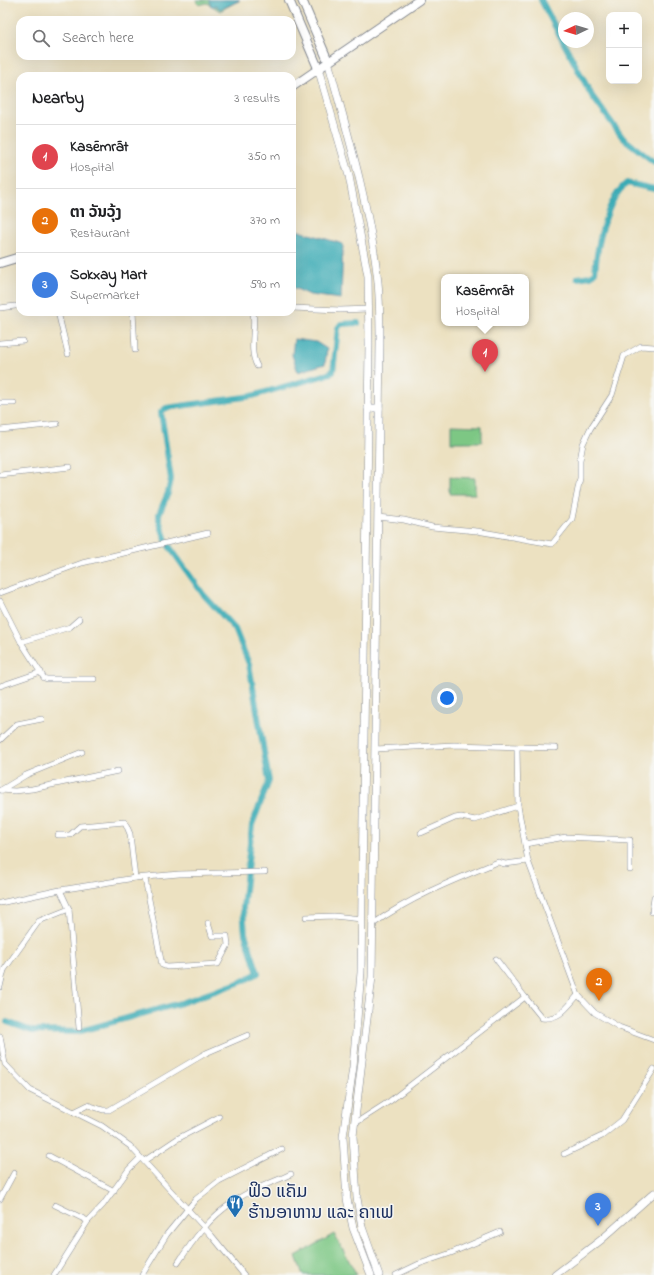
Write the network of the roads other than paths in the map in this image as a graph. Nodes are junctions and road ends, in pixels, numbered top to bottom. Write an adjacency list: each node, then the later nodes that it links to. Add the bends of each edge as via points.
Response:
1 (290, 0): 5 (main road)
2 (302, 0): 4 (main road)
3 (418, 0): 4 (main road)
4 (328, 61): 5 (main road); 25 (street, via 359,173 377,273)
5 (318, 68): 6 (main road); 12 (street, via 349,176 368,276)
6 (296, 84)
7 (16, 258): 8 (main road)
8 (0, 263)
9 (15, 306): 10 (street)
10 (0, 308)
11 (296, 308): 12 (street)
12 (369, 309): 24 (street)
13 (59, 316): 20 (street)
14 (133, 316): 19 (street)
15 (254, 316): 21 (street, via 252,345)
16 (23, 341): 17 (street)
17 (0, 343)
18 (654, 347): 30 (street, via 641,346 624,356 612,395 583,444 572,519 552,544 477,531 432,528 404,520)
19 (135, 350)
20 (68, 354)
21 (257, 366)
22 (0, 403): 23 (street)
23 (14, 403)
24 (368, 408): 25 (street); 62 (street)
25 (379, 408): 30 (street)
26 (57, 424): 27 (street)
27 (0, 430)
28 (70, 466): 29 (street)
29 (0, 475)
30 (378, 517): 43 (street)
31 (208, 533): 32 (street, via 82,563)
32 (0, 593)
33 (0, 601): 35 (street)
34 (79, 619): 35 (street, via 70,627)
35 (22, 642): 36 (street)
36 (41, 672): 37 (street, via 47,679); 38 (street)
37 (94, 678)
38 (0, 686)
39 (42, 719): 40 (street, via 17,724)
40 (0, 740)
41 (517, 747): 42 (street); 43 (street, via 454,745); 47 (street)
42 (556, 748)
43 (375, 749): 64 (street)
44 (82, 752): 46 (street, via 26,775)
45 (118, 771): 46 (street, via 32,789)
46 (1, 790)
47 (518, 806): 48 (street, via 475,820 455,818); 50 (street)
48 (421, 833)
49 (58, 835): 54 (street, via 70,835 80,826 125,822 130,834)
50 (525, 844): 51 (street); 52 (street, via 566,837 630,840)
51 (528, 861): 64 (street, via 505,864 498,862 439,886 400,906); 67 (street)
52 (630, 870)
53 (265, 872): 55 (street, via 180,874)
54 (135, 878): 55 (street); 56 (street)
55 (145, 879): 63 (street, via 162,965 167,967 218,964 228,945 227,936 212,936)
56 (60, 890): 58 (street); 59 (street)
57 (654, 897): 60 (street)
58 (0, 904)
59 (69, 909): 66 (street, via 39,921 4,970); 69 (street)
60 (652, 912)
61 (306, 917): 62 (street, via 334,916)
62 (361, 919): 95 (street, via 353,1067 343,1137 350,1214)
63 (208, 923)
64 (373, 924): 76 (street, via 372,977)
65 (496, 959): 68 (street)
66 (0, 986)
67 (578, 995): 68 (street, via 559,1016 550,1019 542,1018); 72 (street, via 595,1013 619,1027)
68 (525, 997): 76 (street, via 390,1100)
69 (79, 1028)
70 (0, 1036): 74 (street, via 5,1064 30,1090)
71 (248, 1036): 74 (street, via 206,1053 109,1110 88,1105)
72 (654, 1040)
73 (654, 1069): 78 (street, via 622,1120 602,1136)
74 (74, 1112): 80 (street, via 102,1126 130,1146)
75 (219, 1117): 80 (street)
76 (354, 1124): 96 (street, via 357,1198 362,1227)
77 (282, 1149): 87 (street, via 219,1181)
78 (564, 1154)
79 (49, 1156): 83 (street)
80 (142, 1159): 83 (street, via 129,1169); 87 (street)
81 (14, 1173): 85 (street)
82 (291, 1174): 89 (street, via 232,1202)
83 (114, 1191): 88 (street)
84 (654, 1193): 98 (street, via 601,1240)
85 (0, 1199)
86 (55, 1205): 88 (street)
87 (188, 1209): 89 (street); 93 (street, via 167,1234)
88 (88, 1221): 92 (street)
89 (204, 1228): 91 (street); 94 (street)
90 (500, 1232): 97 (street)
91 (178, 1263)
92 (54, 1275)
93 (142, 1275)
94 (244, 1275)
95 (371, 1275)
96 (379, 1275)
97 (396, 1275)
98 (555, 1275)

